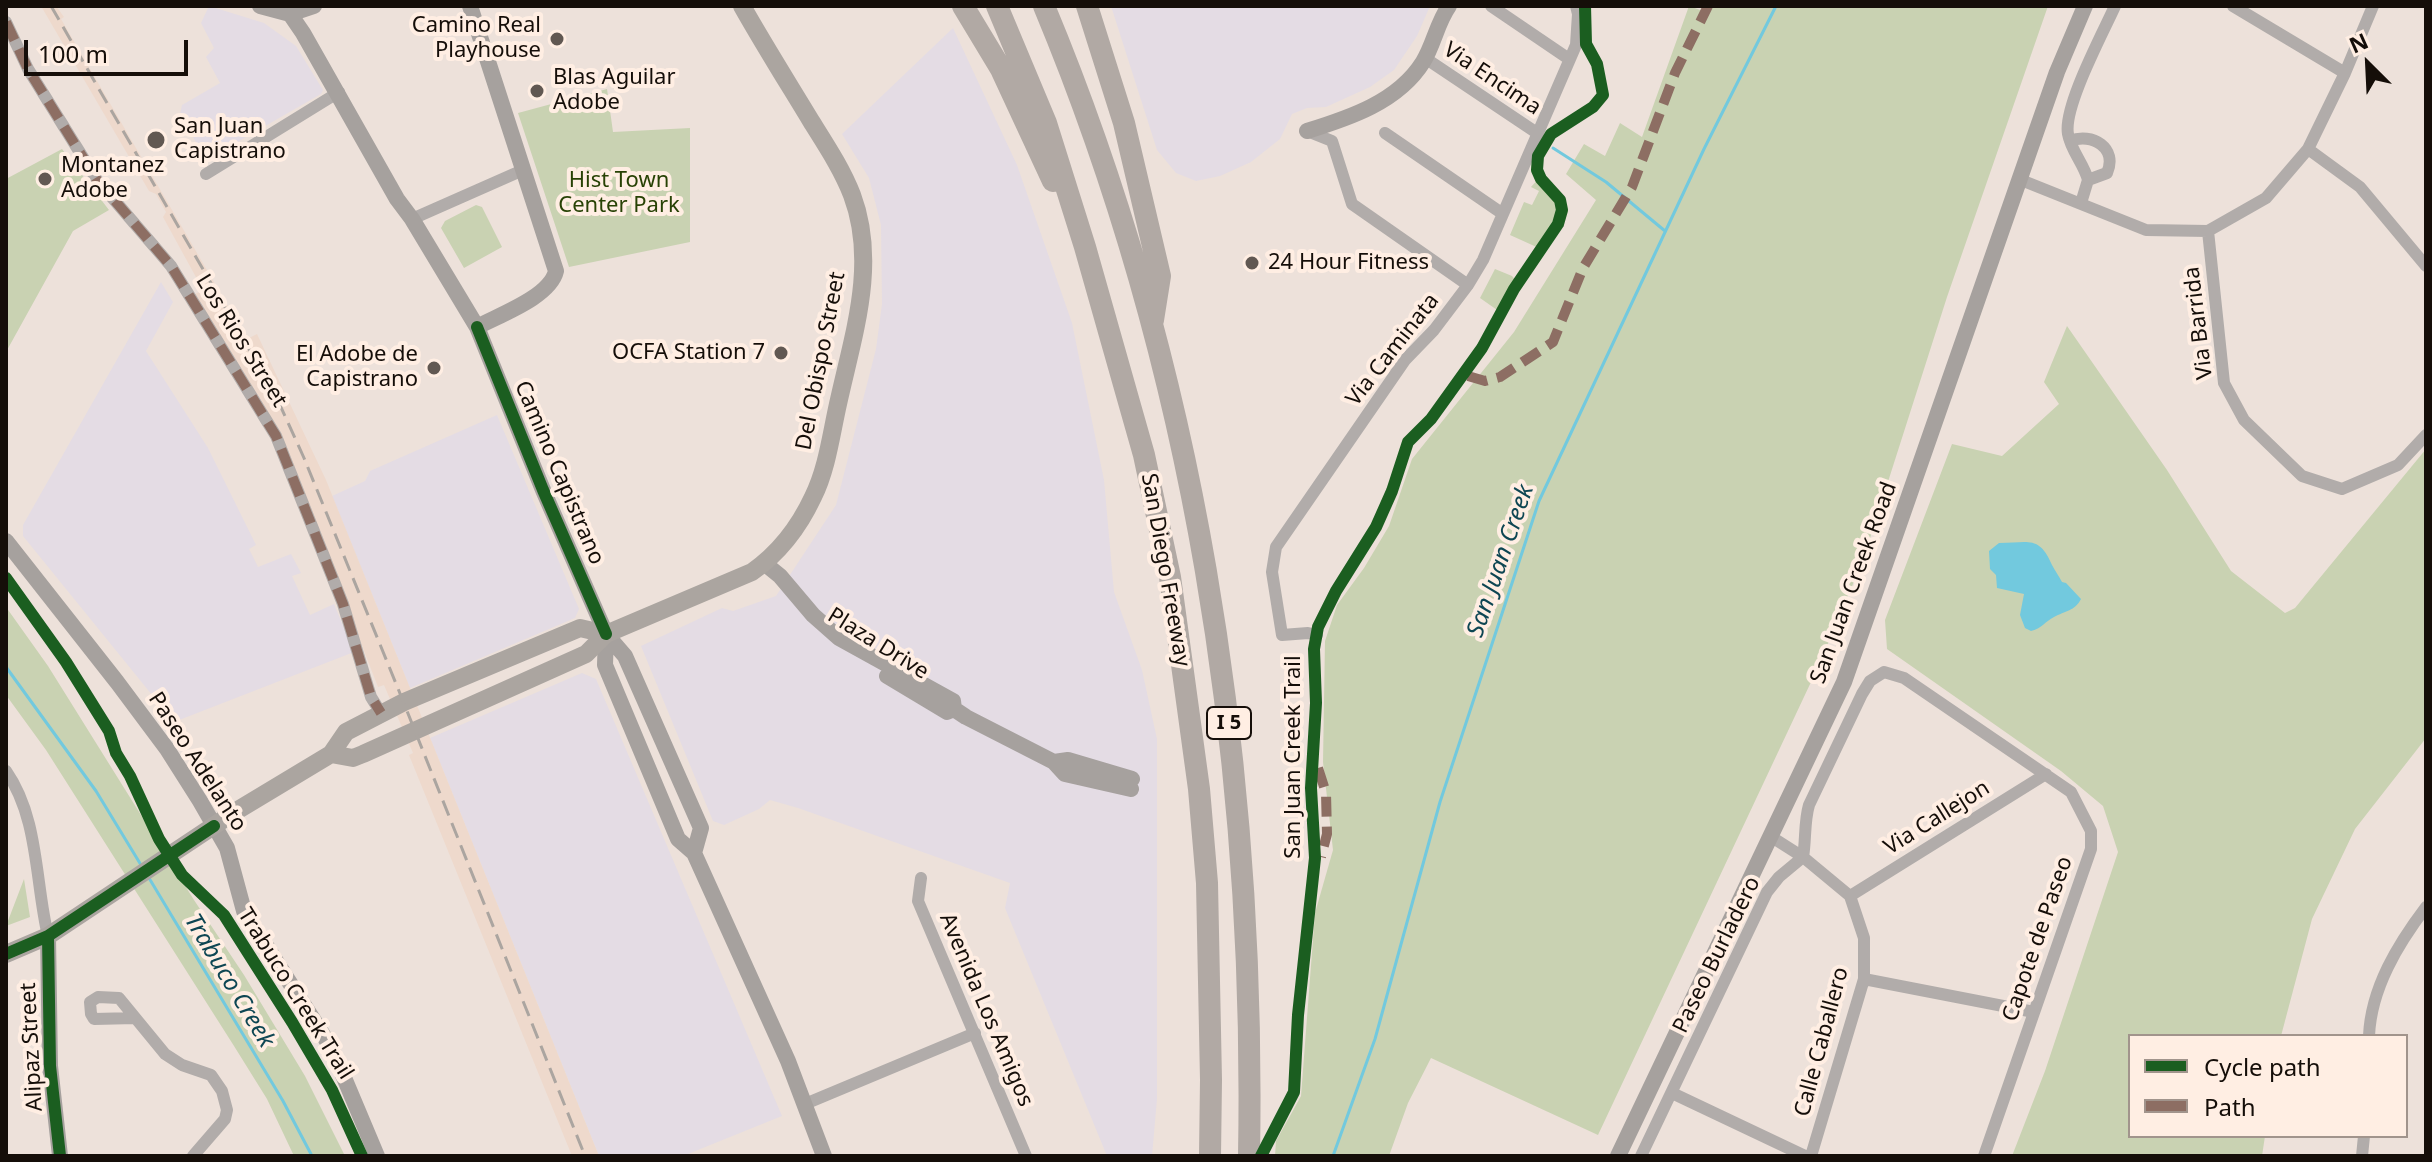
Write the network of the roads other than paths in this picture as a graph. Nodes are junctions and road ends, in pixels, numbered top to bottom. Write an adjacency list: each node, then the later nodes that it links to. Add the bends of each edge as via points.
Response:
1 (260, 6): 16 (main road)
2 (314, 6): 16 (main road)
3 (470, 6): 27 (main road)
4 (742, 6): 42 (main road, Del Obispo Street, via 844,177 858,214 865,266 818,486 796,527)
5 (963, 6): 35 (highway, via 1001,69)
6 (997, 6): 35 (highway, San Diego Freeway / I 5, via 1046,123)
7 (1044, 6): 38 (highway, San Diego Freeway / I 5, via 1107,169)
8 (1087, 6): 38 (highway, via 1124,123 1160,276)
9 (1449, 6): 18 (main road)
10 (1491, 6): 19 (street)
11 (1576, 6): 19 (street, Via Caminata, via 1576,45)
12 (2085, 6): 29 (main road, San Juan Creek Road)
13 (2115, 6): 25 (street, via 2075,99 2067,123)
14 (2233, 6): 20 (street)
15 (2373, 6): 20 (street)
16 (290, 14): 21 (main road, Camino Capistrano)
17 (6, 22): 45 (street, Los Rios Street, via 28,69 97,180 171,266 276,436)
18 (1425, 58): 22 (main road, via 1404,86 1382,100); 24 (street, Via Encima)
19 (1569, 59): 24 (street, Via Caminata)
20 (2345, 73): 26 (street)
21 (339, 92): 28 (street); 33 (main road, Camino Capistrano)
22 (1307, 131): 37 (street, via 1332,141 1352,204)
23 (1385, 133): 32 (street)
24 (1537, 133): 32 (street, Via Caminata)
25 (2070, 141): 30 (street); 30 (street, via 2089,138 2108,153 2107,173)
26 (2308, 149): 34 (street, via 2266,198); 36 (street, via 2360,187)
27 (523, 170): 33 (street); 39 (main road, via 556,263 554,279 543,291)
28 (206, 174)
29 (2021, 180): 31 (street); 51 (main road, San Juan Creek Road, via 1844,682)
30 (2088, 180): 31 (street)
31 (2081, 203): 34 (street, via 2146,230)
32 (1503, 214): 37 (street, Via Caminata)
33 (412, 219): 39 (main road, Camino Capistrano)
34 (2208, 231): 40 (street, Via Barrida, via 2224,383 2244,420 2302,476 2342,489 2398,465)
35 (1085, 247): 71 (highway, San Diego Freeway / I 5, via 1144,455 1174,607 1207,883)
36 (2426, 266)
37 (1468, 285): 44 (street, Via Caminata, via 1405,360 1276,547 1272,572 1282,635)
38 (1152, 325): 72 (highway, San Diego Freeway / I 5, via 1196,511 1228,711 1242,861)
39 (477, 327): 43 (main road, Camino Capistrano)
40 (2426, 435)
41 (6, 541): 50 (main road, Paseo Adelanto, via 167,749)
42 (764, 563): 43 (main road, Del Obispo Street); 49 (main road, Plaza Drive, via 774,585 834,648 947,712 954,709 1054,762 1068,760)
43 (606, 634): 45 (main road, Del Obispo Street, via 580,628); 46 (main road, Del Obispo Street, via 586,654 363,754); 52 (main road, Camino Capistrano, via 605,665 678,839); 52 (main road, Camino Capistrano, via 625,656 701,828)
44 (1317, 635)
45 (381, 713): 46 (main road, Del Obispo Street, via 346,732)
46 (331, 754): 50 (main road, Del Obispo Street)
47 (6, 771): 57 (street, Alipaz Street, via 26,812)
48 (2046, 774): 53 (street, Capote de Paseo, via 1904,678 1884,672 1862,694 1809,805); 55 (street, Via Callejon); 60 (street, Capote de Paseo, via 2071,792 2083,812 2091,849)
49 (1132, 784)
50 (214, 826): 57 (main road, Del Obispo Street); 68 (main road, Paseo Adelanto, via 227,848 244,911 332,1049)
51 (1770, 836): 53 (street); 73 (main road, San Juan Creek Road)
52 (694, 853): 65 (main road, Camino Capistrano)
53 (1803, 857): 55 (street); 64 (street, Paseo Burladero, via 1767,892)
54 (921, 878): 62 (street, Avenida Los Amigos, via 918,901)
55 (1850, 896): 59 (street, Calle Caballero, via 1864,938)
56 (2426, 907): 63 (street, via 2382,979)
57 (48, 936): 58 (main road, Del Obispo Street); 67 (main road, Alipaz Street, via 50,1066)
58 (6, 954)
59 (1864, 979): 60 (street); 76 (street, Calle Caballero)
60 (2034, 1012): 77 (street, Capote de Paseo)
61 (135, 1018): 66 (street, via 165,1054 211,1075 222,1091 225,1119)
62 (975, 1033): 65 (street); 70 (street, Avenida Los Amigos)
63 (2369, 1034)
64 (1672, 1093): 74 (street, Paseo Burladero); 75 (street)
65 (805, 1104): 69 (main road, Camino Capistrano)
66 (195, 1155)
67 (60, 1156)
68 (377, 1156)
69 (824, 1156)
70 (1026, 1156)
71 (1210, 1156)
72 (1249, 1156)
73 (1618, 1156)
74 (1641, 1156)
75 (1805, 1156)
76 (1811, 1156)
77 (1984, 1156)

